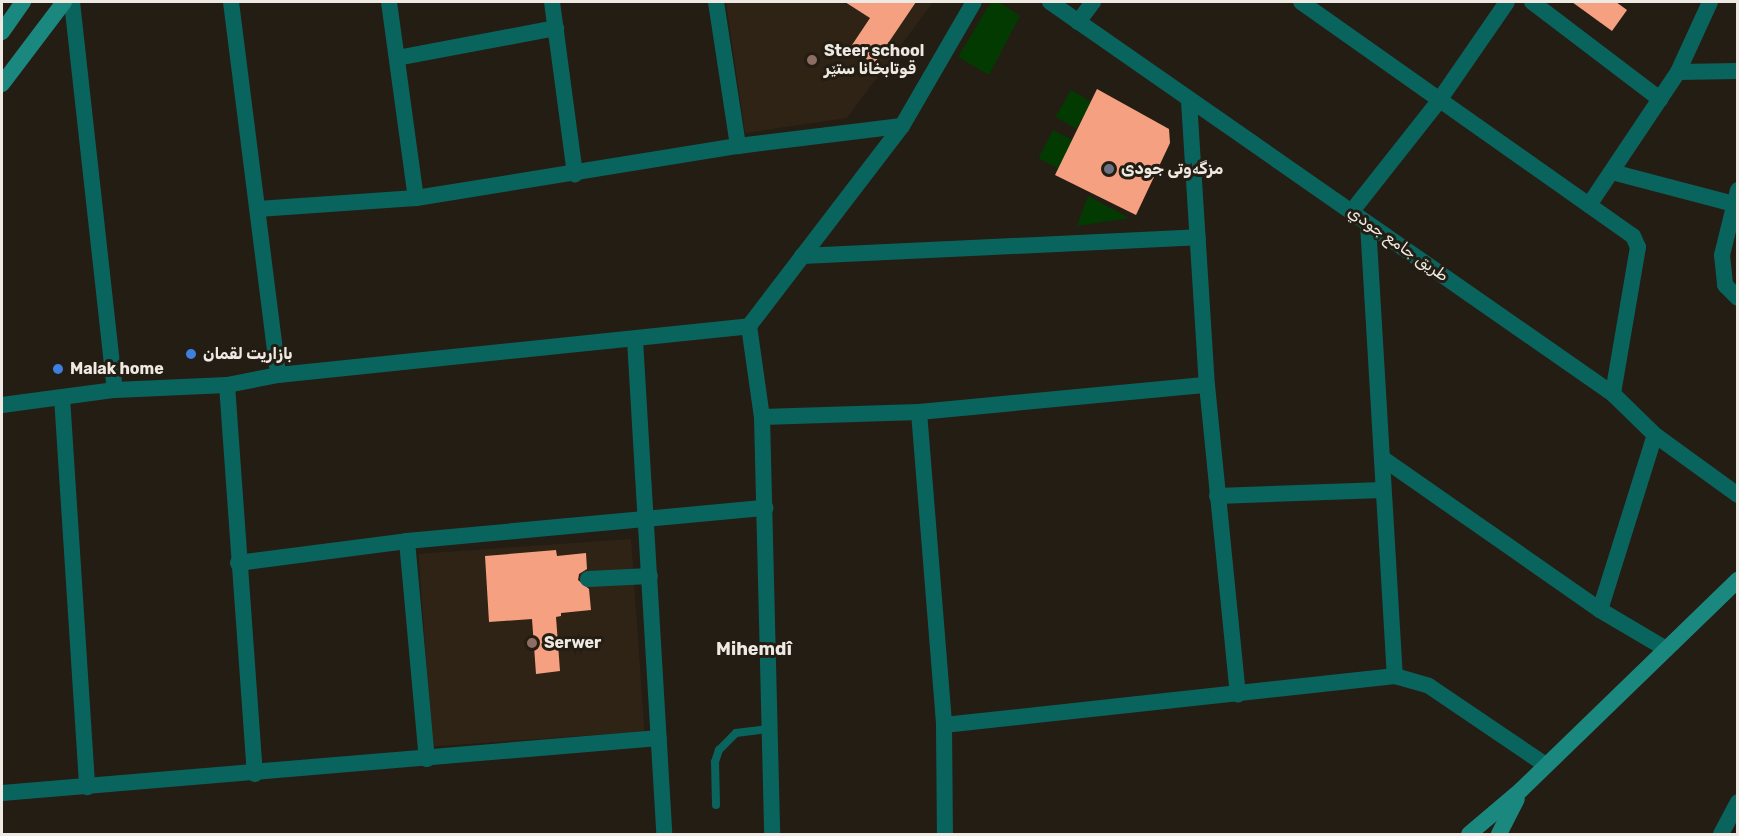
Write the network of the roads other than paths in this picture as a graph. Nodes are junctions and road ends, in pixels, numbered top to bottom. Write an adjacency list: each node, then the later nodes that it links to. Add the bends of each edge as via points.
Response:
1 (64, 2): 21 (main road)
2 (72, 2): 43 (street)
3 (231, 2): 32 (street)
4 (389, 2): 18 (street)
5 (552, 2): 16 (street)
6 (716, 2): 26 (street)
7 (974, 2): 25 (street)
8 (1050, 2): 15 (street, طريق جامع جودي)
9 (1093, 2): 15 (street)
10 (1301, 2): 24 (street)
11 (1508, 2): 24 (street)
12 (1532, 2): 22 (street)
13 (1710, 2): 20 (street)
14 (17, 4): 17 (main road)
15 (1078, 22): 23 (street, طريق جامع جودي)
16 (556, 28): 18 (street); 28 (street)
17 (2, 32)
18 (397, 58): 29 (street)
19 (1737, 71): 20 (street)
20 (1678, 72): 22 (street)
21 (2, 84)
22 (1660, 99): 27 (street)
23 (1189, 101): 33 (street, طريق جامع جودي); 35 (street)
24 (1438, 102): 31 (street); 33 (street)
25 (902, 126): 26 (street); 36 (street)
26 (738, 146): 28 (street)
27 (1612, 172): 30 (street); 31 (street)
28 (574, 174): 29 (street)
29 (416, 198): 32 (street)
30 (1736, 200): 37 (street, via 1722,255 1722,271 1725,285)
31 (1589, 205): 44 (street, via 1621,226 1638,247)
32 (258, 209): 40 (street)
33 (1352, 211): 34 (street, طريق جامع جودي)
34 (1368, 224): 44 (street, طريق جامع جودي); 50 (street)
35 (1198, 237): 36 (street); 42 (street)
36 (802, 256): 38 (street)
37 (1737, 298)
38 (749, 326): 39 (street); 48 (street)
39 (635, 340): 40 (street); 55 (street)
40 (278, 375): 41 (street)
41 (227, 385): 43 (street); 57 (street)
42 (1207, 385): 47 (street); 53 (street)
43 (115, 390): 45 (street)
44 (1613, 394): 49 (street, طريق جامع جودي)
45 (62, 397): 46 (street); 71 (street)
46 (2, 405)
47 (920, 412): 48 (street); 65 (street)
48 (762, 417): 54 (street)
49 (1655, 435): 52 (street, طريق جامع جودي); 61 (street)
50 (1385, 460): 51 (street); 61 (street)
51 (1383, 490): 53 (street); 63 (street)
52 (1737, 495)
53 (1217, 496): 64 (street)
54 (765, 508): 55 (street); 66 (street)
55 (646, 517): 56 (street); 58 (street)
56 (407, 541): 57 (street); 68 (street)
57 (238, 563): 70 (street)
58 (650, 576): 59 (street); 67 (street)
59 (588, 579)
60 (1737, 580): 62 (main road)
61 (1600, 610): 62 (street)
62 (1666, 649): 69 (main road)
63 (1395, 676): 64 (street); 69 (street, via 1429,686)
64 (1238, 694): 65 (street)
65 (944, 724): 78 (street)
66 (768, 729): 74 (lane, via 736,734 719,750 715,762); 77 (street)
67 (659, 738): 68 (street); 76 (street)
68 (427, 759): 70 (street)
69 (1544, 765): 72 (main road)
70 (255, 774): 71 (street)
71 (87, 787): 73 (street)
72 (1521, 790): 79 (main road); 80 (main road)
73 (2, 793)
74 (716, 805)
75 (1736, 805): 81 (street)
76 (664, 834)
77 (772, 834)
78 (945, 834)
79 (1469, 834)
80 (1499, 834)
81 (1721, 834)

